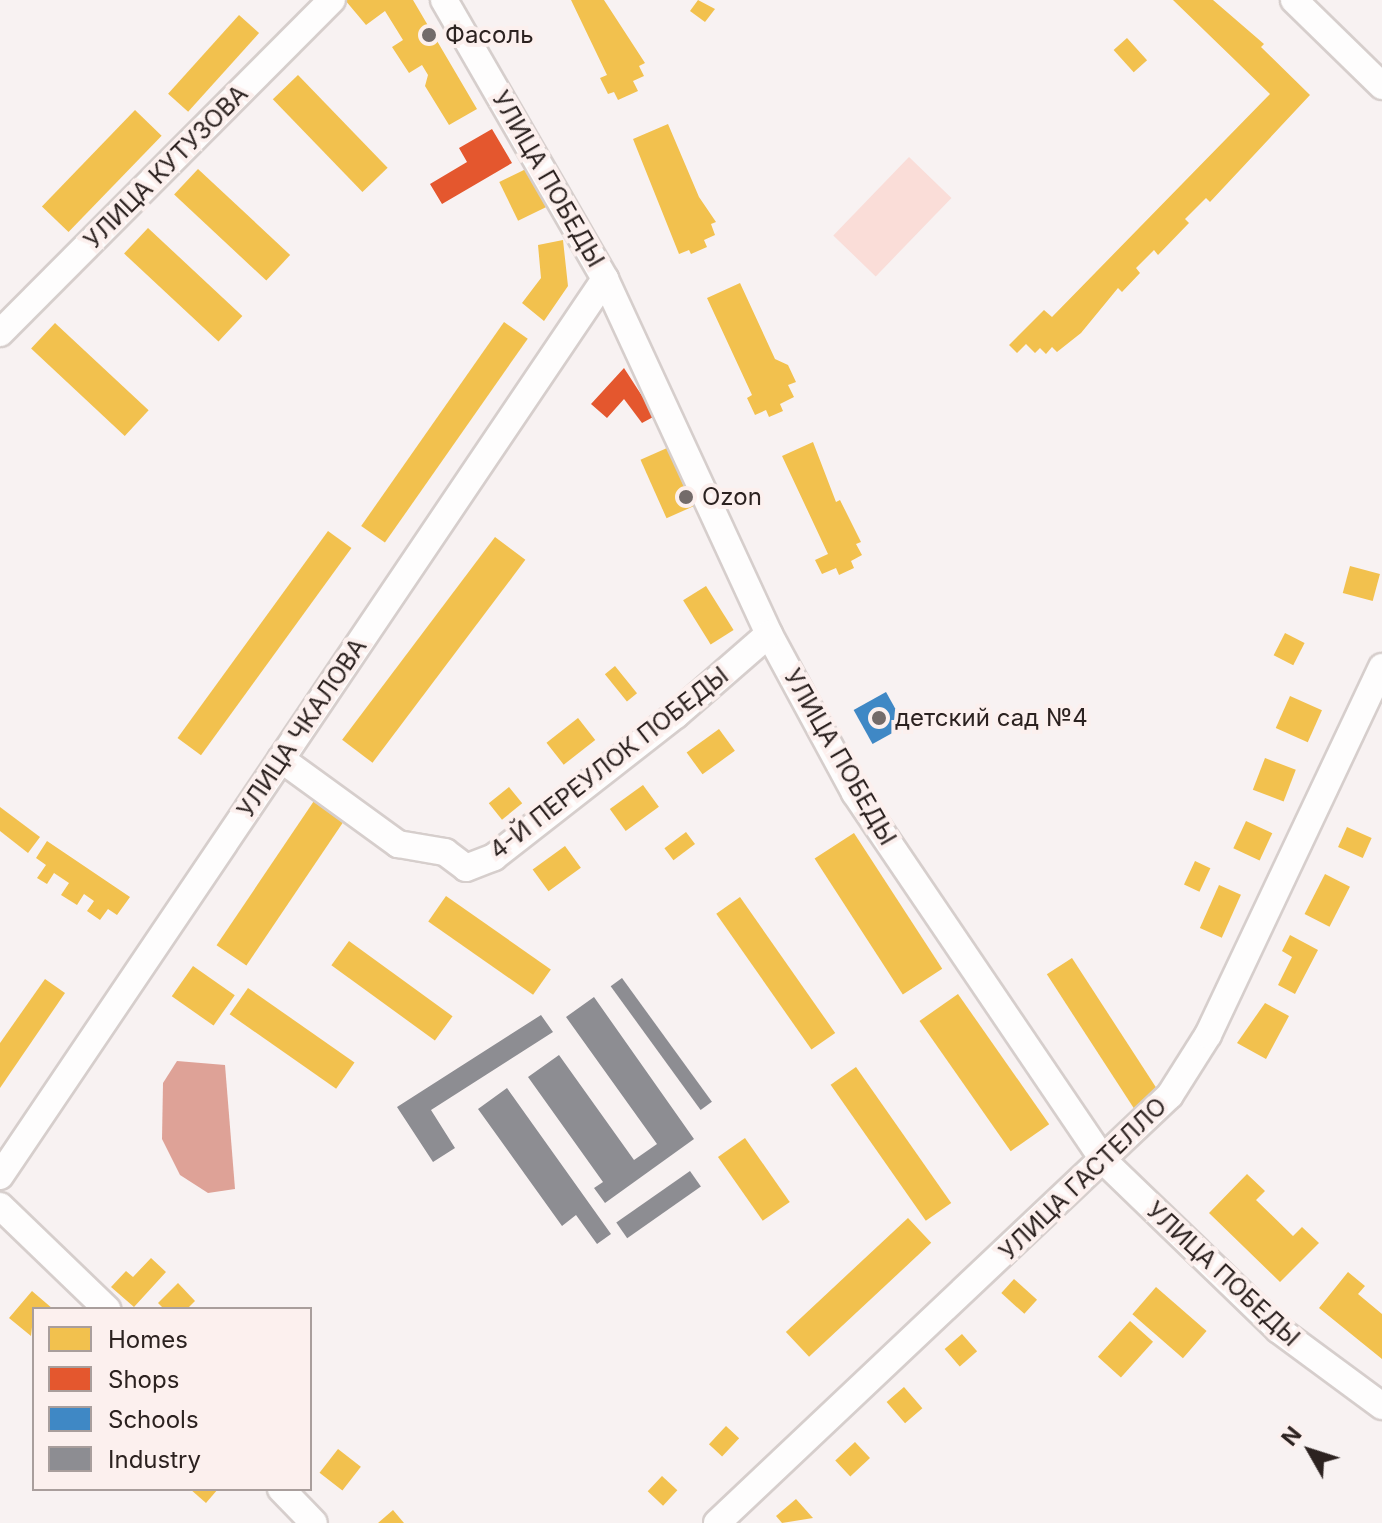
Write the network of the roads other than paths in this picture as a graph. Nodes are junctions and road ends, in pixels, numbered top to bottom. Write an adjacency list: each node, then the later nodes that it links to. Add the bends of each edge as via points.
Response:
1 (332, 0): 6 (street, УЛИЦА КУТУЗОВА)
2 (444, 0): 5 (street, УЛИЦА ПОБЕДЫ)
3 (1294, 0): 4 (street)
4 (1382, 86)
5 (605, 279): 7 (street, УЛИЦА ПОБЕДЫ); 9 (street, УЛИЦА ЧКАЛОВА)
6 (0, 333)
7 (769, 634): 9 (street, 4-Й ПЕРЕУЛОК ПОБЕДЫ, via 676,715 494,857 466,868 445,852 398,844); 10 (street, УЛИЦА ПОБЕДЫ, via 855,793)
8 (1382, 667): 10 (street, УЛИЦА ГАСТЕЛЛО, via 1208,1035 1170,1095)
9 (281, 759): 11 (street, УЛИЦА ЧКАЛОВА)
10 (1104, 1161): 14 (street, УЛИЦА ПОБЕДЫ, via 1279,1330); 17 (street, УЛИЦА ГАСТЕЛЛО)
11 (0, 1176)
12 (0, 1206): 13 (street)
13 (105, 1307)
14 (1382, 1406)
15 (283, 1491): 16 (street)
16 (314, 1523)
17 (717, 1523)

